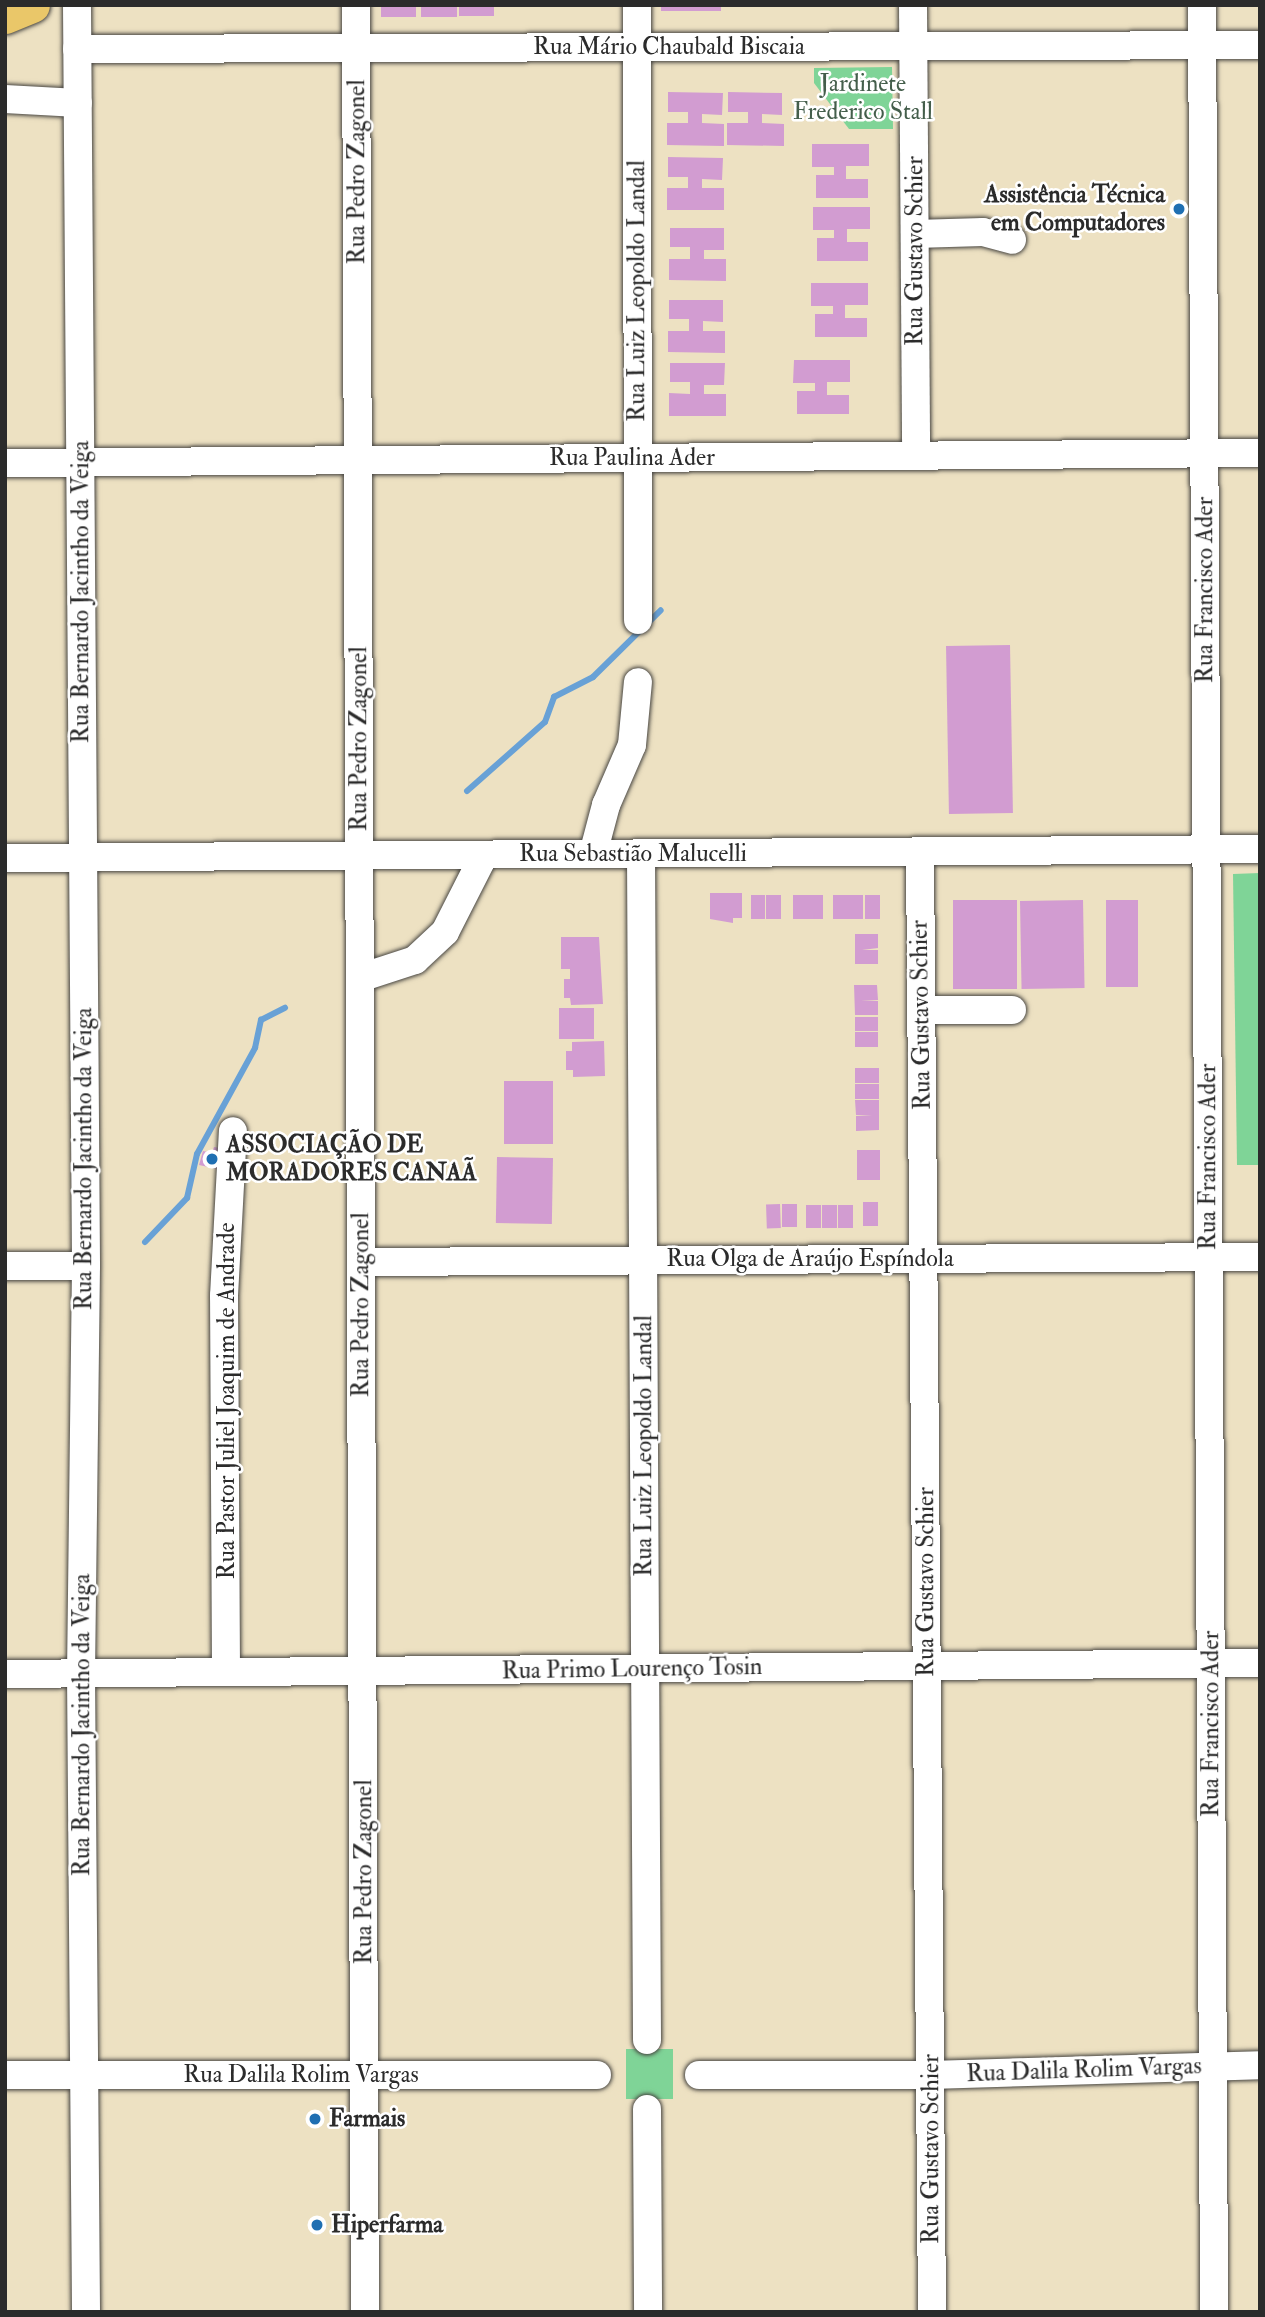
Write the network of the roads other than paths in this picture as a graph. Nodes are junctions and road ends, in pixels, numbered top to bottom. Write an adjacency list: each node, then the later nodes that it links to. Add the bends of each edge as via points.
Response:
1 (32, 5): 7 (main road)
2 (77, 5): 13 (street, Rua Bernardo Jacintho da Veiga)
3 (356, 5): 12 (street, Rua Pedro Zagonel)
4 (637, 5): 11 (street, Rua Luiz Leopoldo Landal)
5 (913, 5): 10 (street, Rua Gustavo Schier)
6 (1202, 5): 8 (street, Rua Francisco Ader)
7 (5, 16)
8 (1202, 45): 9 (street, Rua Mário Chaubald Biscaia); 10 (street, Rua Mário Chaubald Biscaia); 18 (street, Rua Francisco Ader)
9 (1260, 45)
10 (913, 46): 11 (street, Rua Mário Chaubald Biscaia); 16 (street, Rua Gustavo Schier)
11 (637, 47): 12 (street, Rua Mário Chaubald Biscaia); 21 (street, Rua Luiz Leopoldo Landal)
12 (356, 48): 13 (street, Rua Mário Chaubald Biscaia); 22 (street, Rua Pedro Zagonel)
13 (77, 49): 15 (street, Rua Bernardo Jacintho da Veiga)
14 (5, 99): 15 (street)
15 (78, 103): 24 (street, Rua Bernardo Jacintho da Veiga)
16 (915, 234): 17 (street, via 983,232); 20 (street, Rua Gustavo Schier)
17 (1012, 240)
18 (1204, 453): 19 (street, Rua Paulina Ader); 20 (street, Rua Paulina Ader); 28 (street, Rua Francisco Ader)
19 (1260, 453)
20 (916, 456): 21 (street, Rua Paulina Ader)
21 (638, 458): 22 (street, Rua Paulina Ader); 25 (street, Rua Luiz Leopoldo Landal)
22 (358, 460): 24 (street, Rua Paulina Ader); 32 (street, Rua Pedro Zagonel)
23 (5, 463): 24 (street, Rua Paulina Ader)
24 (80, 463): 34 (street, Rua Bernardo Jacintho da Veiga)
25 (638, 620)
26 (638, 682): 31 (street, via 632,745 606,805)
27 (1260, 849): 28 (street, Rua Sebastião Malucelli)
28 (1207, 850): 29 (street, Rua Sebastião Malucelli); 40 (street, Rua Francisco Ader)
29 (920, 852): 30 (street, Rua Sebastião Malucelli); 37 (street, Rua Gustavo Schier)
30 (641, 853): 31 (street, Rua Sebastião Malucelli); 43 (street, Rua Luiz Leopoldo Landal)
31 (593, 854): 33 (street, Rua Sebastião Malucelli)
32 (360, 855): 33 (street, Rua Sebastião Malucelli); 34 (street, Rua Sebastião Malucelli); 36 (street, Rua Pedro Zagonel)
33 (484, 855): 36 (street, via 445,932 415,960)
34 (83, 857): 35 (street, Rua Sebastião Malucelli); 46 (street, Rua Bernardo Jacintho da Veiga)
35 (5, 858)
36 (360, 978): 44 (street, Rua Pedro Zagonel)
37 (921, 1010): 38 (street); 42 (street, Rua Gustavo Schier)
38 (1012, 1010)
39 (233, 1131): 52 (street, Rua Pastor Juliel Joaquim de Andrade, via 224,1296)
40 (1209, 1257): 41 (street, Rua Olga de Araújo Espíndola); 42 (street, Rua Olga de Araújo Espíndola); 48 (street, Rua Francisco Ader)
41 (1260, 1257)
42 (923, 1259): 43 (street, Rua Olga de Araújo Espíndola); 49 (street, Rua Gustavo Schier)
43 (643, 1261): 44 (street, Rua Olga de Araújo Espíndola); 50 (street, Rua Luiz Leopoldo Landal)
44 (361, 1262): 51 (street, Rua Pedro Zagonel)
45 (5, 1266): 46 (street)
46 (86, 1266): 53 (street, Rua Bernardo Jacintho da Veiga)
47 (1260, 1663): 48 (street, Rua Primo Lourenço Tosin)
48 (1211, 1664): 49 (street, Rua Primo Lourenço Tosin); 57 (street, Rua Francisco Ader)
49 (926, 1666): 50 (street, Rua Primo Lourenço Tosin); 63 (street, Rua Gustavo Schier)
50 (645, 1668): 51 (street, Rua Primo Lourenço Tosin); 55 (street, Rua Luiz Leopoldo Landal)
51 (363, 1671): 52 (street, Rua Primo Lourenço Tosin); 60 (street, Rua Pedro Zagonel)
52 (226, 1672): 53 (street, Rua Primo Lourenço Tosin)
53 (81, 1673): 54 (street, Rua Primo Lourenço Tosin); 59 (street, Rua Bernardo Jacintho da Veiga)
54 (5, 1674)
55 (647, 2039)
56 (1260, 2065): 57 (street, Rua Dalila Rolim Vargas)
57 (1213, 2066): 63 (street, Rua Dalila Rolim Vargas); 65 (street, Rua Francisco Ader)
58 (5, 2075): 59 (street, Rua Dalila Rolim Vargas)
59 (84, 2075): 60 (street, Rua Dalila Rolim Vargas); 66 (street, Rua Bernardo Jacintho da Veiga)
60 (364, 2075): 61 (street, Rua Dalila Rolim Vargas); 67 (street, Rua Pedro Zagonel)
61 (597, 2075)
62 (699, 2075): 63 (street, Rua Dalila Rolim Vargas)
63 (930, 2075): 69 (street, Rua Gustavo Schier)
64 (647, 2109): 68 (street)
65 (1214, 2310)
66 (86, 2312)
67 (365, 2312)
68 (648, 2312)
69 (932, 2312)

